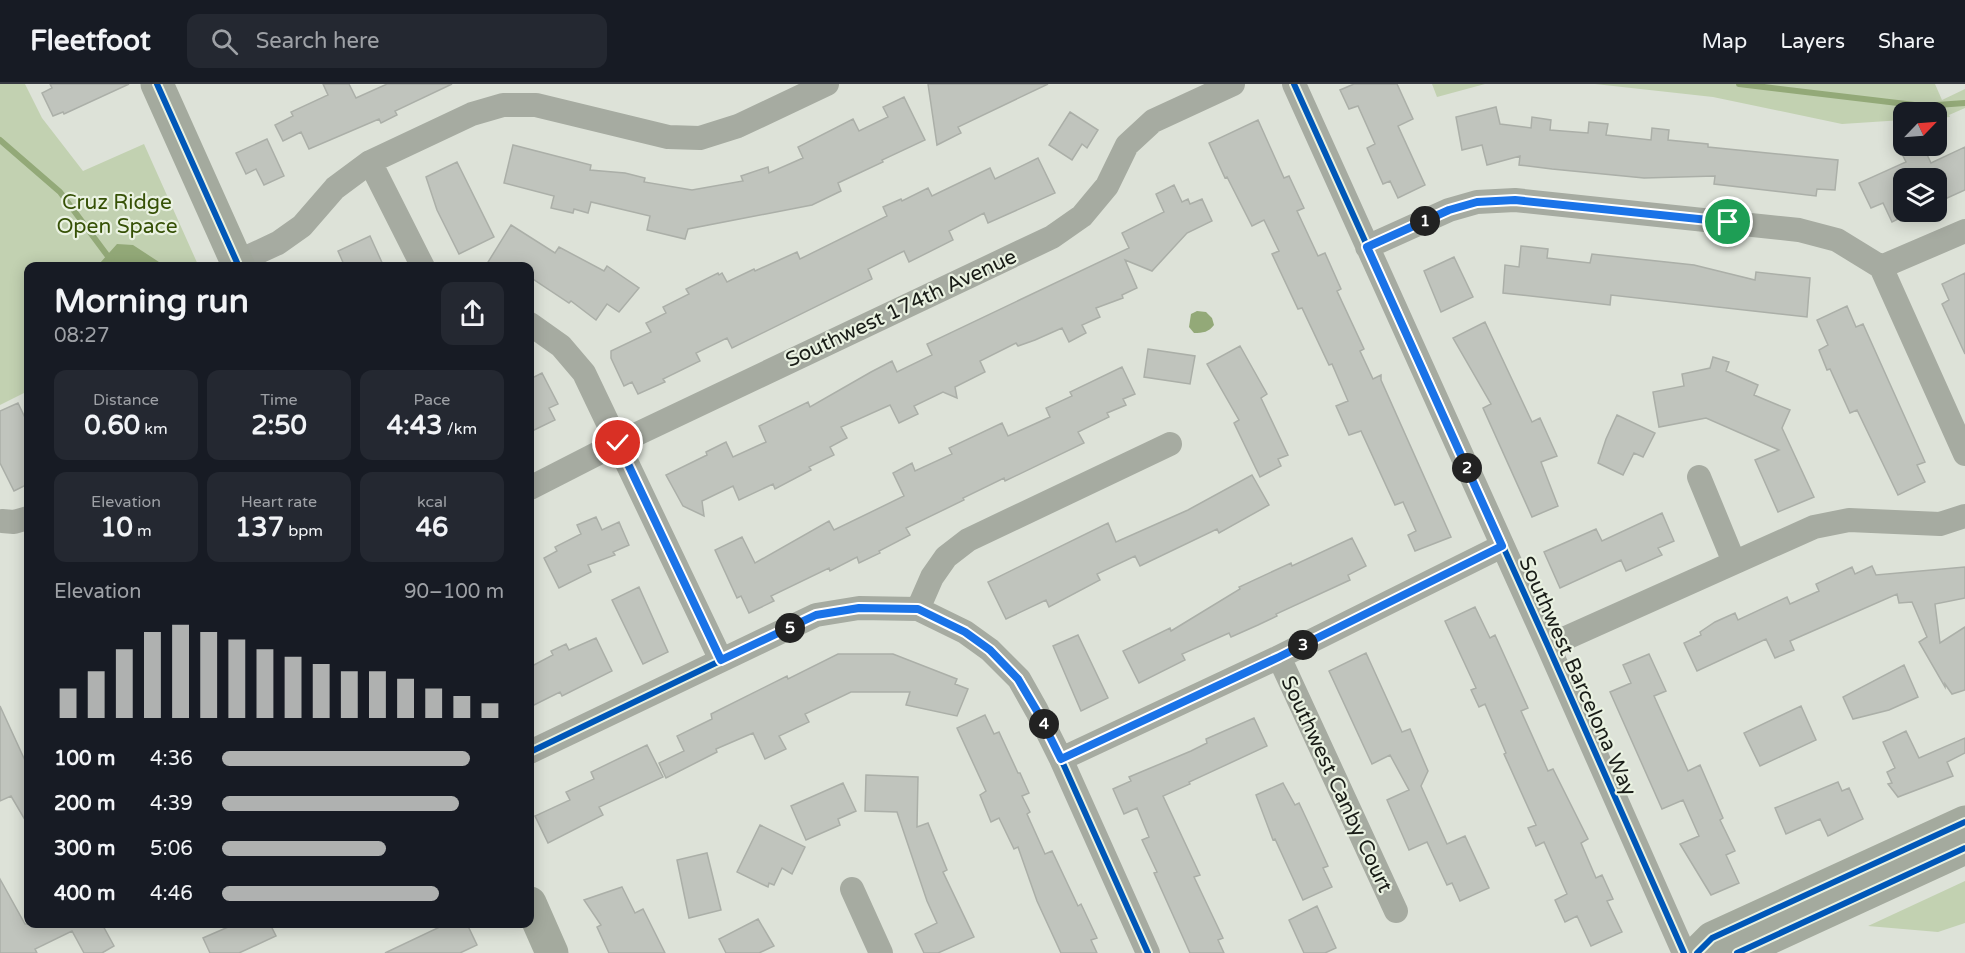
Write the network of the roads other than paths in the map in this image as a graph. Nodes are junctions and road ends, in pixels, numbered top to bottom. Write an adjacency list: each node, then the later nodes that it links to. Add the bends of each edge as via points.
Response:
1 (157, 84): 8 (main road)
2 (827, 84): 5 (street, via 738,126 700,138 668,137 536,105 503,105 472,114)
3 (1233, 84): 13 (street, Southwest 174th Avenue, via 1153,121 1127,145 1107,186 1082,216 1052,237)
4 (1294, 84): 7 (street, Southwest Barcelona Way)
5 (370, 162): 9 (street, via 335,188 302,225); 10 (street)
6 (1965, 231): 11 (street)
7 (1367, 247): 11 (street, via 1449,210 1477,202 1515,200 1799,230 1837,240); 21 (street, Southwest Barcelona Way)
8 (237, 262)
9 (243, 262)
10 (420, 262)
11 (1881, 267): 15 (street)
12 (534, 327): 13 (street, via 561,346 584,373)
13 (618, 443): 17 (street, Southwest 174th Avenue); 26 (street)
14 (1170, 444): 23 (street, via 968,540 946,557)
15 (1965, 454)
16 (1699, 477): 22 (street)
17 (534, 486)
18 (1965, 516): 22 (street, via 1940,524 1849,520 1815,527)
19 (24, 519): 20 (street)
20 (1, 523)
21 (1502, 546): 24 (street, Southwest Barcelona Way); 25 (street)
22 (1734, 562): 24 (street)
23 (918, 609): 26 (street, via 859,608 816,615); 28 (street, via 965,632 990,650 1018,679)
24 (1548, 646): 37 (street, Southwest Barcelona Way)
25 (1279, 657): 28 (street); 32 (street, Southwest Canby Court)
26 (721, 660): 27 (street)
27 (534, 750)
28 (1061, 759): 36 (street)
29 (1965, 822): 38 (main road, via 1712,938)
30 (1965, 848): 39 (main road)
31 (852, 889): 35 (street)
32 (1396, 910)
33 (534, 913): 34 (main road)
34 (549, 952)
35 (881, 953)
36 (1148, 953)
37 (1684, 953)
38 (1697, 953)
39 (1737, 953)

